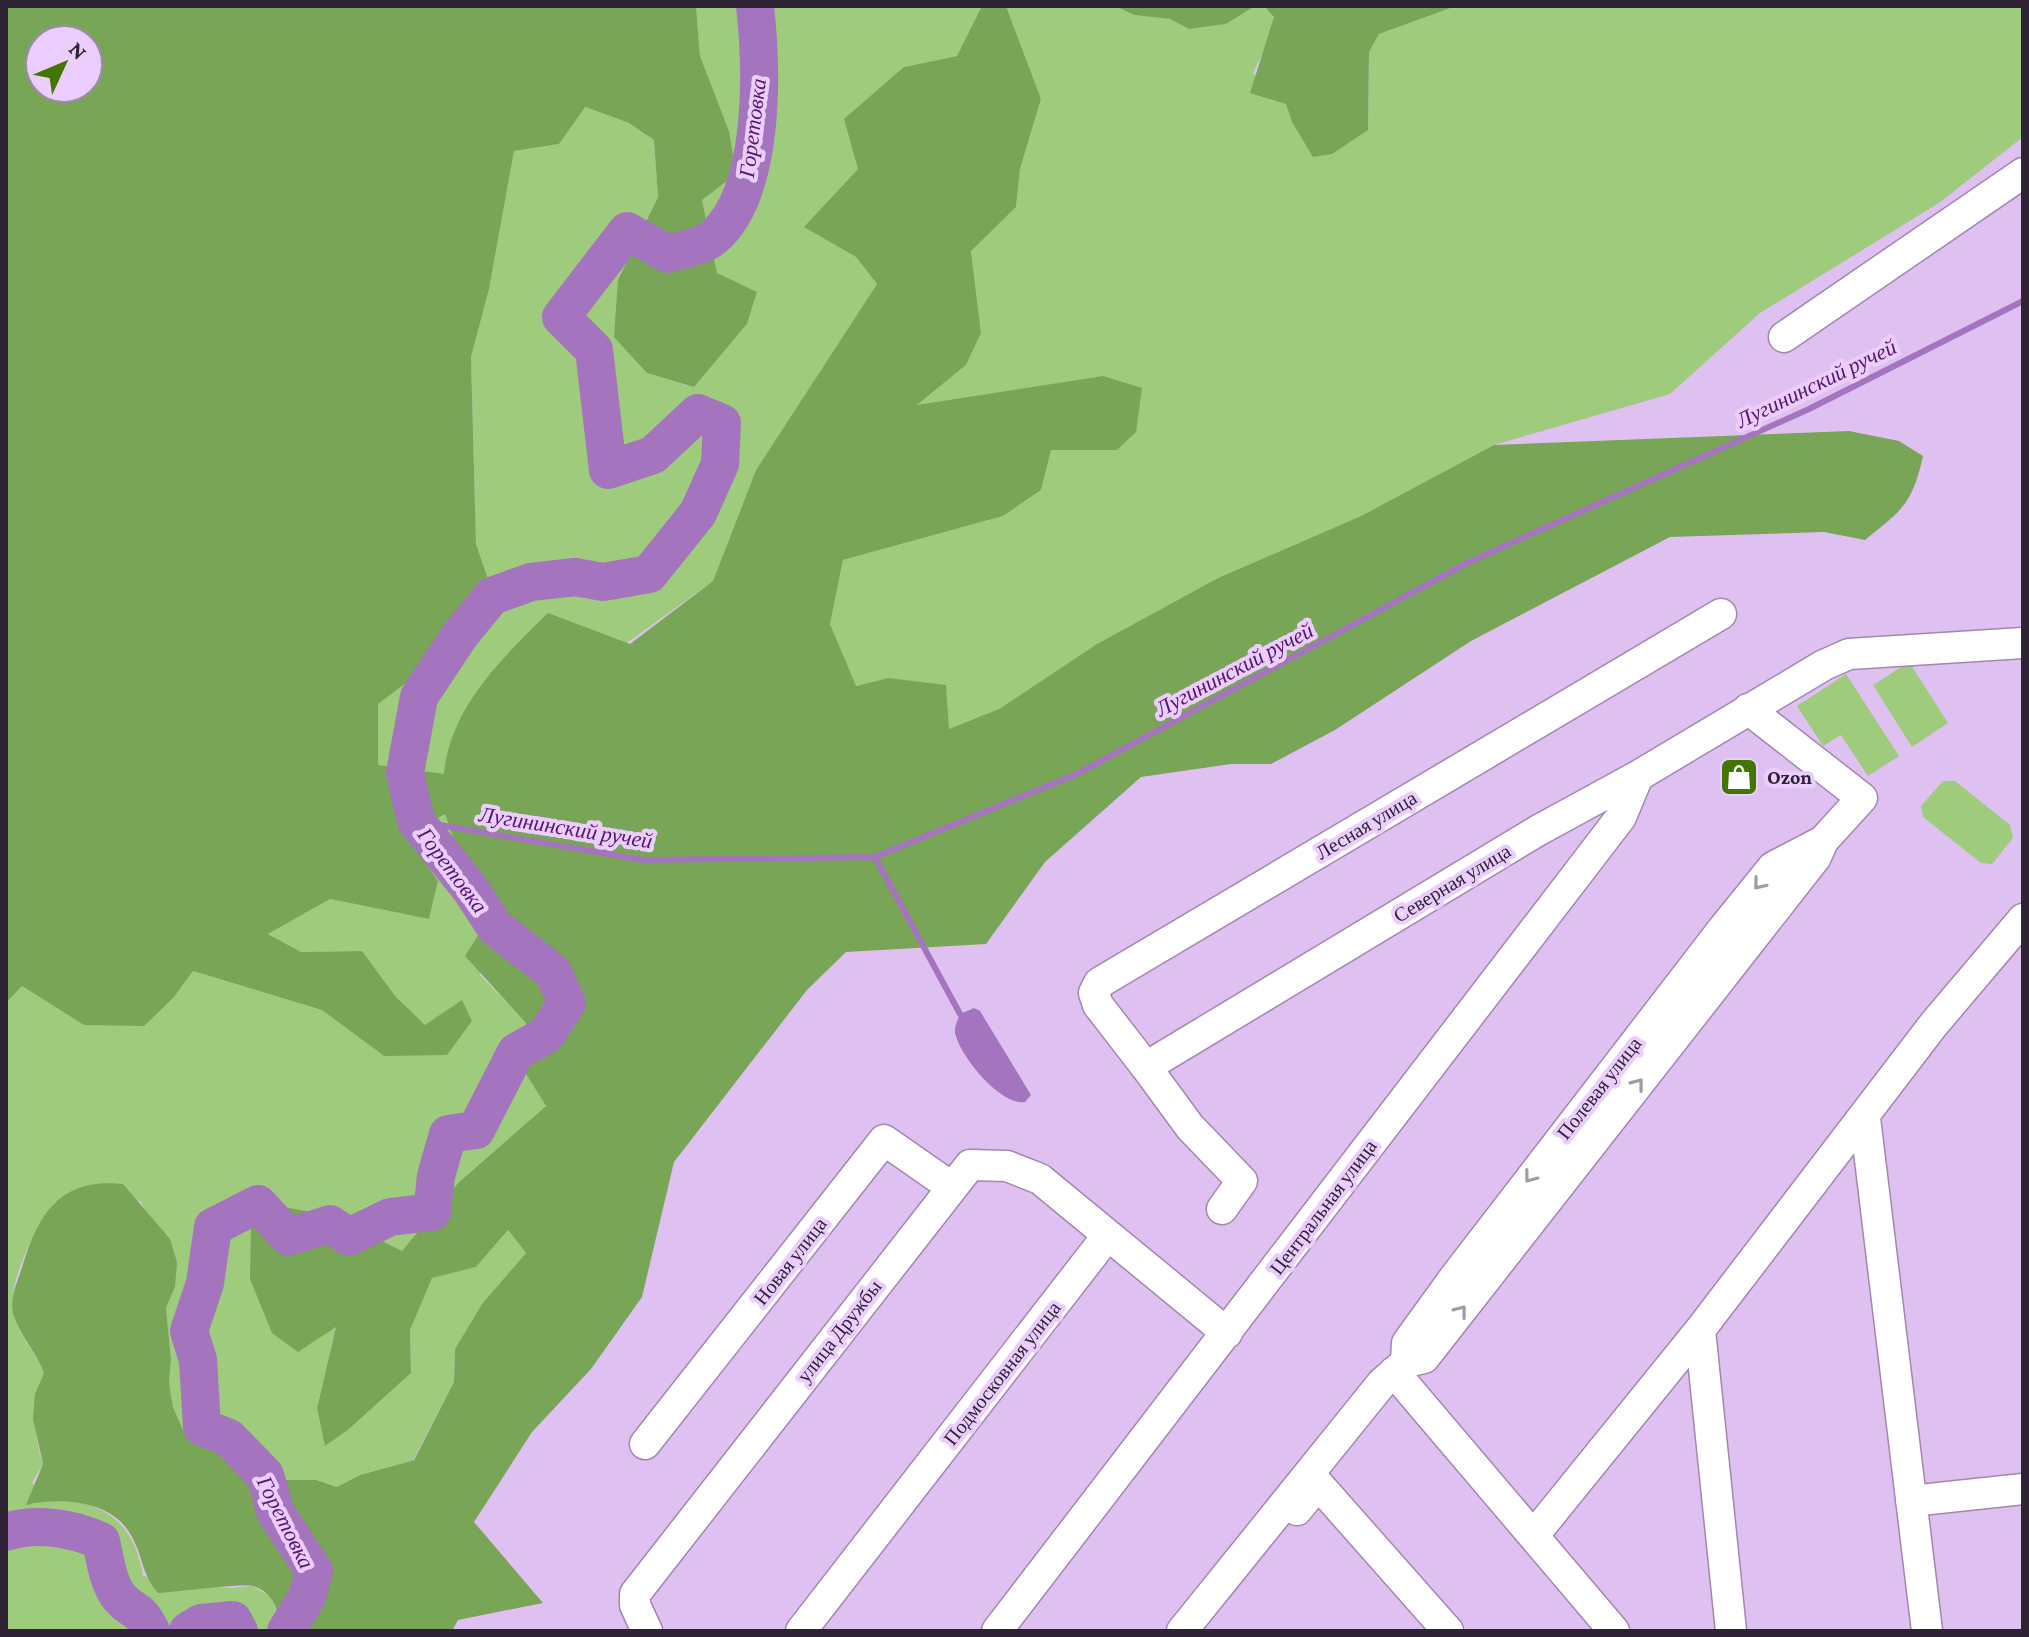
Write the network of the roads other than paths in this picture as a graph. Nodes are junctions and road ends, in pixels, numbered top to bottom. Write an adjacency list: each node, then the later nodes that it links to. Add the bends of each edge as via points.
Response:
1 (2023, 173): 2 (street)
2 (1784, 337)
3 (1721, 614): 8 (street, Лесная улица, via 1099,983 1094,993 1098,1005)
4 (2023, 643): 5 (street, Северная улица, via 1849,654)
5 (1748, 709): 6 (street, Северная улица); 15 (street, Полевая улица, via 1862,798 1823,841 1773,867 1602,1106 1407,1343)
6 (1638, 776): 8 (street, Северная улица); 14 (street, Центральная улица, via 1621,817)
7 (2023, 919): 9 (street, via 1934,1024)
8 (1146, 1067): 11 (street, via 1190,1127 1242,1181)
9 (1865, 1118): 13 (street); 18 (street)
10 (950, 1186): 12 (street, улица Дружбы, via 970,1165 1007,1166 1040,1179); 16 (street, Новая улица, via 884,1140); 20 (street, улица Дружбы, via 635,1594)
11 (1222, 1209)
12 (1108, 1235): 14 (street); 21 (street, Подмосковная улица)
13 (1700, 1330): 19 (street); 27 (street)
14 (1227, 1333): 22 (street, Центральная улица)
15 (1400, 1367): 19 (street); 23 (street, Полевая улица)
16 (645, 1444)
17 (2023, 1489): 18 (street)
18 (1911, 1501): 28 (street)
19 (1534, 1535): 26 (street)
20 (647, 1631)
21 (801, 1631)
22 (997, 1631)
23 (1182, 1631)
24 (1202, 1631): 25 (street, via 1318,1484)
25 (1448, 1631)
26 (1614, 1631)
27 (1731, 1631)
28 (1927, 1631)

